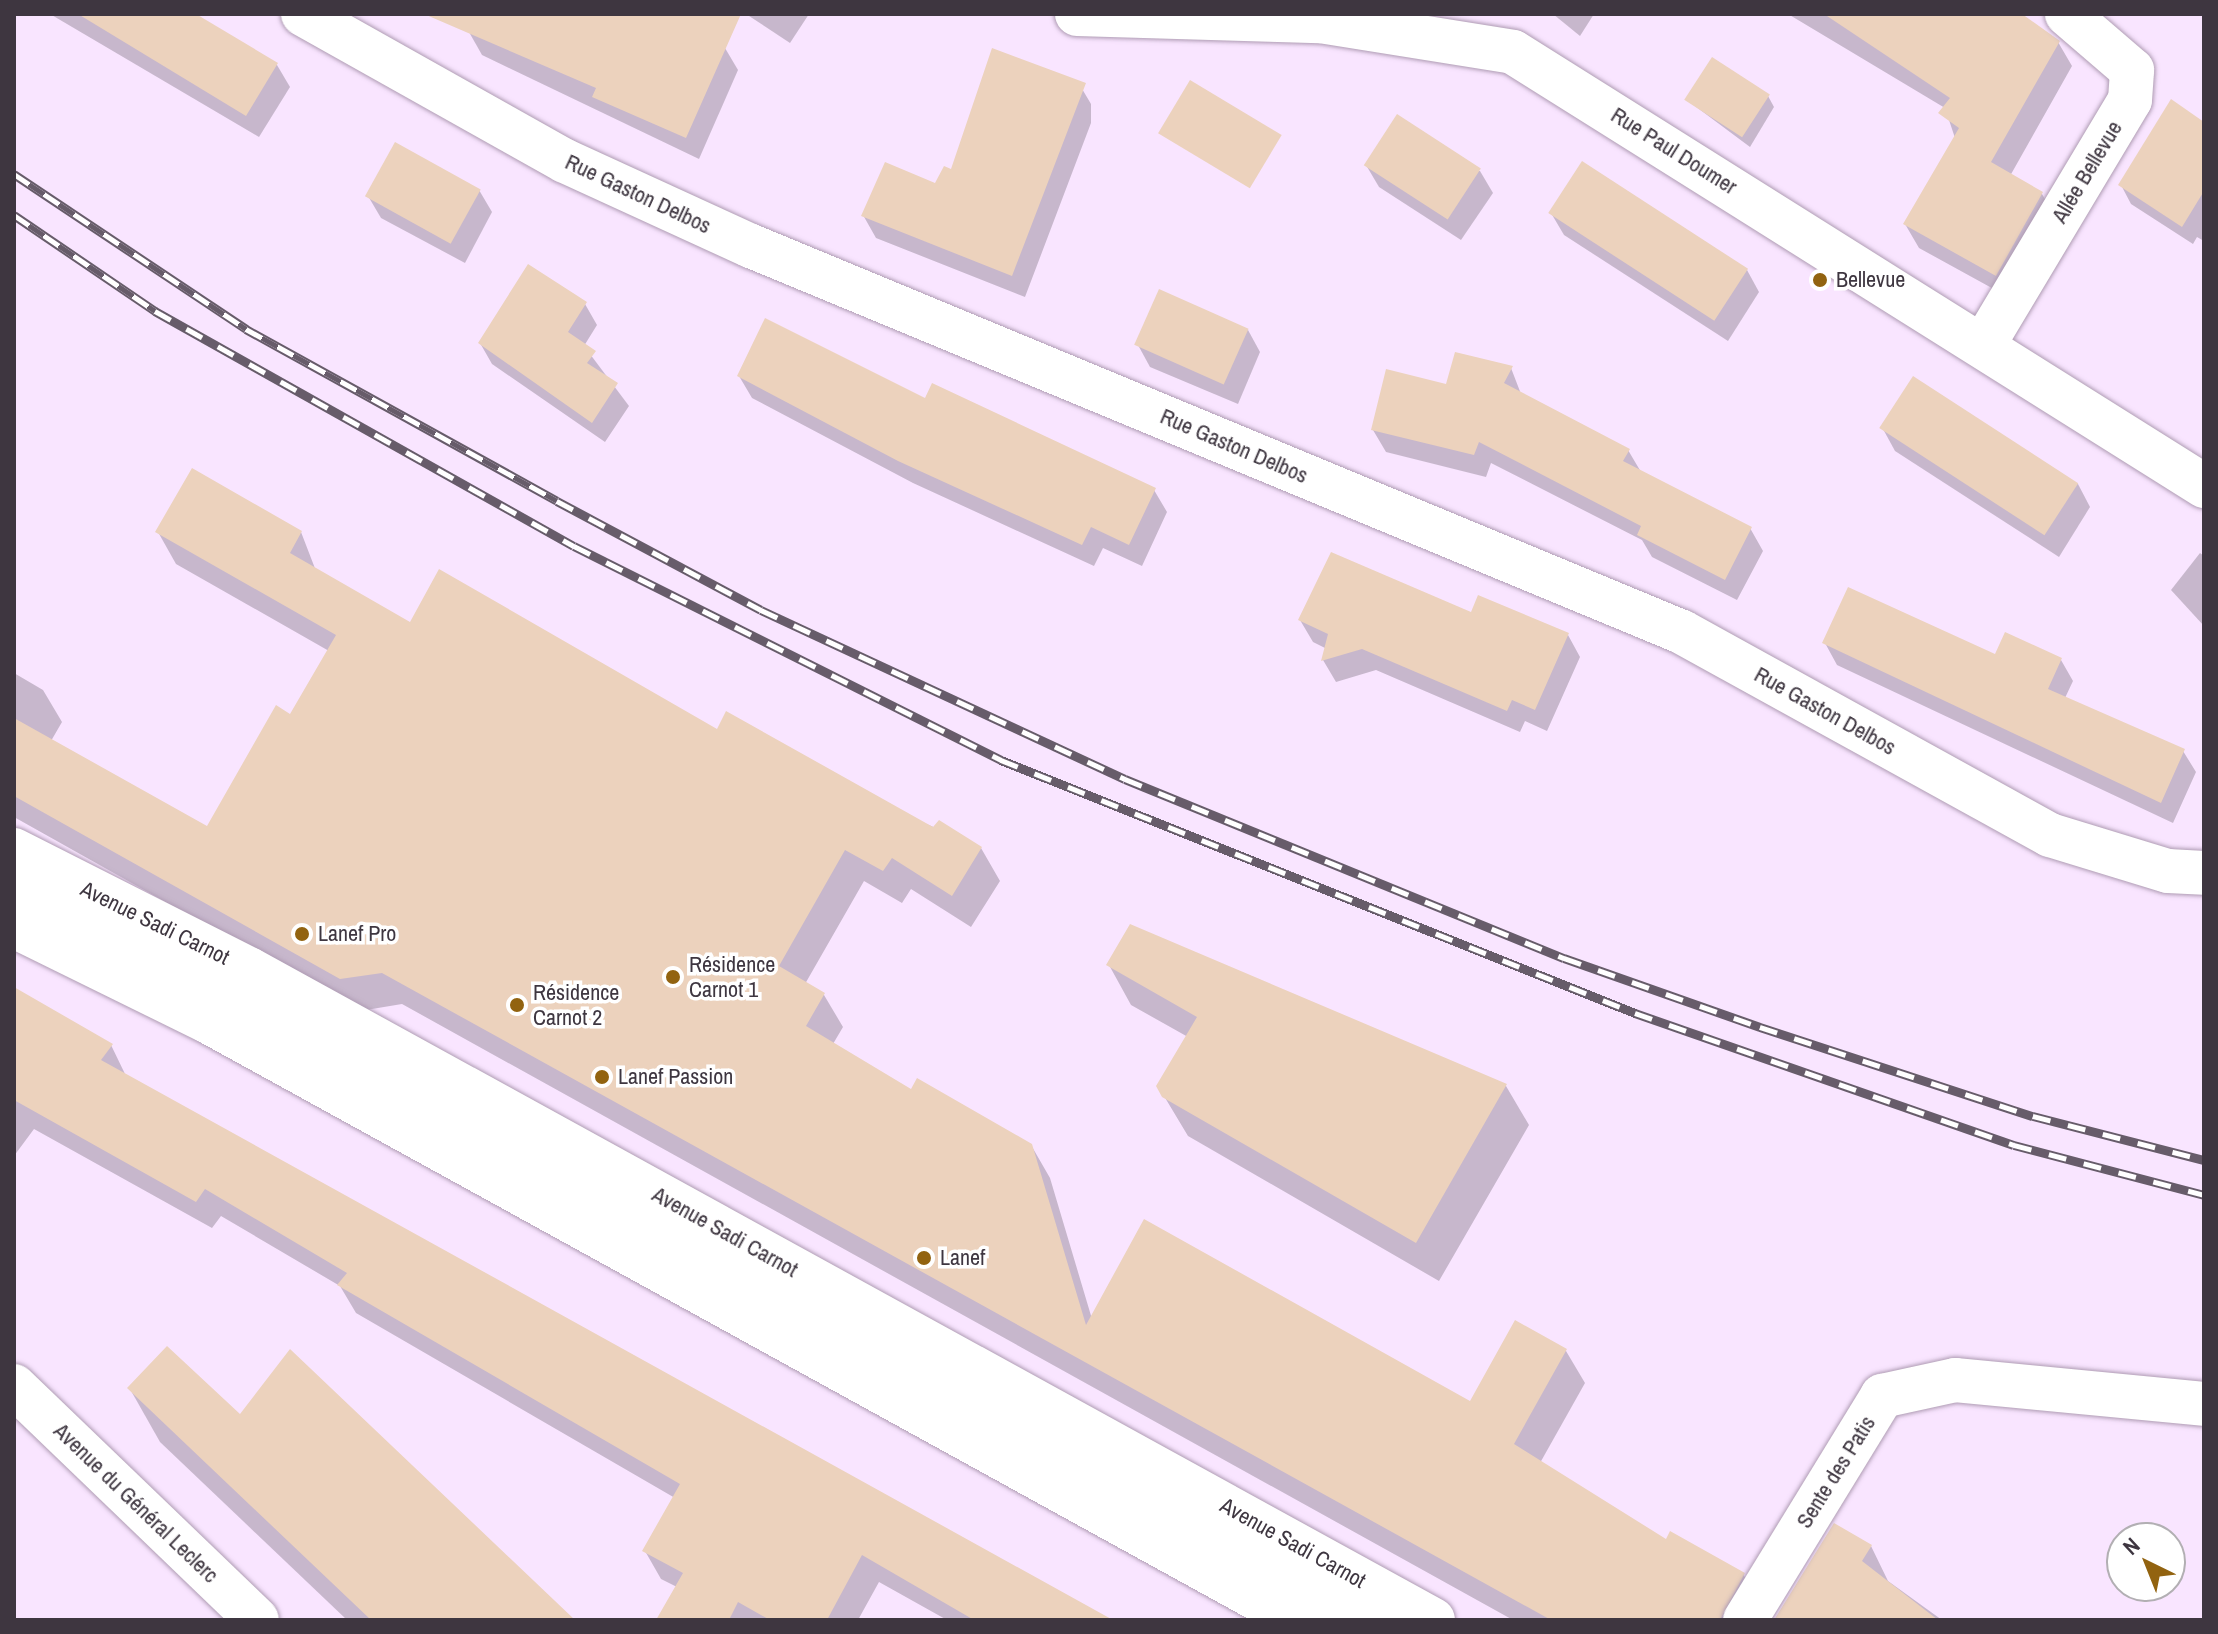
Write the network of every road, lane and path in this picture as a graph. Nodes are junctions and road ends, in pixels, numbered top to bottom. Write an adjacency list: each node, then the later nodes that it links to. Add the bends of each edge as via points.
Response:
1 (303, 14): 10 (street, Rue Gaston Delbos, via 565,161 751,246 1682,632 2050,835)
2 (1077, 14): 5 (street, Rue Paul Doumer)
3 (1472, 14): 6 (street)
4 (2067, 14): 7 (street, Allée Bellevue, via 2132,70 2130,100)
5 (1324, 18): 6 (street, Rue Paul Doumer)
6 (1513, 52): 7 (street, Rue Paul Doumer)
7 (1984, 344): 8 (street, Rue Paul Doumer)
8 (2204, 486)
9 (14, 850): 18 (street, Avenue Sadi Carnot, via 249,969)
10 (2186, 872)
11 (14, 888): 17 (street, via 396,1086)
12 (14, 926): 16 (street, via 209,1022)
13 (14, 1386): 15 (street, Avenue du Général Leclerc)
14 (2204, 1404): 19 (street, Sente des Patis, via 1955,1380 1882,1396)
15 (257, 1620)
16 (1296, 1620)
17 (1366, 1620)
18 (1433, 1620)
19 (1745, 1620)

